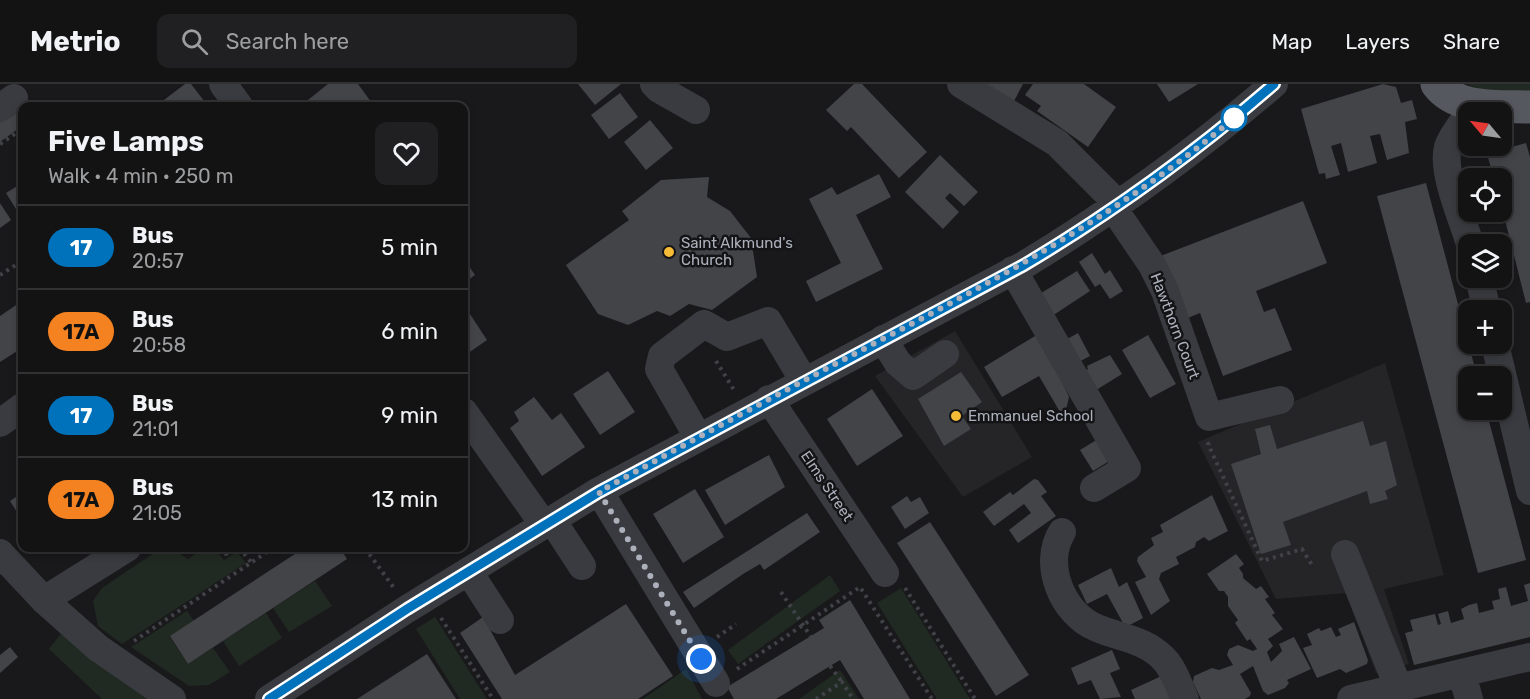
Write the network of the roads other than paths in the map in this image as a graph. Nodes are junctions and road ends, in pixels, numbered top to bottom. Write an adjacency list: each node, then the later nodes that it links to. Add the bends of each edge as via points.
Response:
1 (223, 84): 5 (street)
2 (654, 84): 8 (street)
3 (961, 84): 10 (street, Hawthorn Court, via 1057,142)
4 (1274, 84): 10 (street, via 1180,162)
5 (236, 102)
6 (1512, 106): 7 (main road)
7 (1530, 107)
8 (696, 110)
9 (1458, 120): 11 (street, via 1447,154)
10 (1116, 207): 12 (street); 17 (street, Hawthorn Court, via 1165,291 1213,429)
11 (1467, 234)
12 (1013, 270): 13 (street); 23 (street, via 1127,468)
13 (883, 339): 14 (street, via 898,363 913,376); 16 (street)
14 (945, 354)
15 (1497, 354): 24 (street)
16 (804, 381): 18 (street); 22 (street, via 768,321 727,337 704,324 662,356 659,369)
17 (1280, 400)
18 (758, 405): 22 (street); 33 (street, Elms Street, via 860,514)
19 (18, 410): 21 (street)
20 (468, 417): 26 (street)
21 (0, 423)
22 (698, 437): 25 (street)
23 (1094, 488)
24 (1530, 491)
25 (599, 492): 26 (street); 37 (street)
26 (548, 523): 31 (street); 32 (street)
27 (1062, 532): 42 (street, via 1054,553 1054,572 1072,608 1097,628 1131,637 1164,659)
28 (122, 552): 34 (street)
29 (0, 553): 34 (street)
30 (1345, 555): 39 (street)
31 (582, 566)
32 (469, 572): 35 (street); 41 (street)
33 (892, 576)
34 (44, 600): 40 (street, via 111,657)
35 (500, 621)
36 (1530, 657): 38 (street)
37 (716, 683)
38 (1465, 686): 39 (street)
39 (1399, 689): 43 (street)
40 (172, 699)
41 (269, 699)
42 (1185, 699)
43 (1351, 699)

